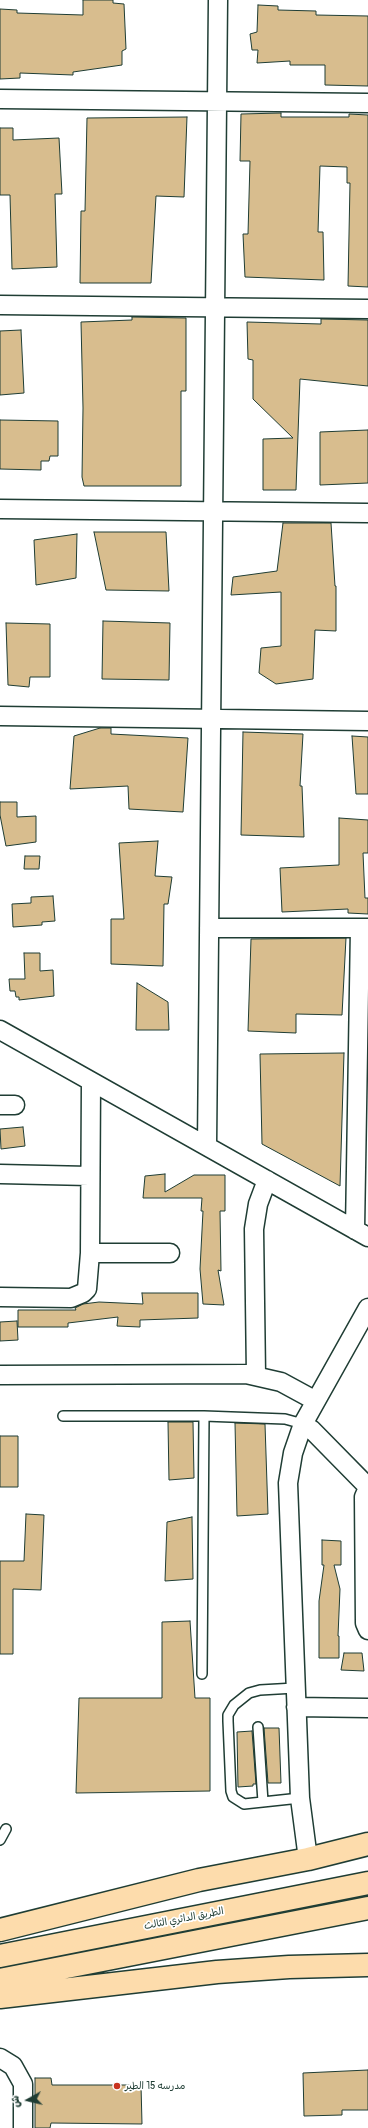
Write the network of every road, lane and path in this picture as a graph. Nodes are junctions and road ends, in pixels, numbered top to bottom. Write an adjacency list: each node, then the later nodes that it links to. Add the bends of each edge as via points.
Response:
1 (218, 0): 3 (street)
2 (0, 99): 3 (street)
3 (217, 103): 4 (street); 6 (street)
4 (368, 103)
5 (0, 305): 6 (street)
6 (215, 308): 7 (street); 9 (street)
7 (368, 309)
8 (0, 509): 9 (street)
9 (213, 511): 10 (street); 12 (street)
10 (368, 513)
11 (0, 716): 12 (street)
12 (211, 719): 13 (street); 14 (street)
13 (368, 721)
14 (209, 928): 15 (street); 18 (street)
15 (364, 928): 22 (street)
16 (0, 1030): 17 (street)
17 (91, 1082): 18 (street); 20 (street)
18 (207, 1146): 21 (street)
19 (0, 1174): 20 (street)
20 (89, 1176): 23 (street)
21 (267, 1180): 22 (street); 28 (street, via 258,1204 254,1229)
22 (362, 1234)
23 (90, 1253): 24 (street); 25 (street, via 88,1282 83,1294 71,1298)
24 (170, 1253)
25 (0, 1297)
26 (368, 1308): 29 (street)
27 (0, 1375): 28 (street)
28 (256, 1376): 29 (street, via 293,1387)
29 (316, 1401): 32 (street)
30 (63, 1416): 31 (lane)
31 (204, 1416): 32 (lane, via 285,1418); 35 (lane)
32 (303, 1424): 33 (street); 36 (street, via 293,1453 288,1483)
33 (368, 1487): 34 (street, via 364,1497 365,1623)
34 (368, 1630)
35 (202, 1674)
36 (295, 1688): 37 (street); 41 (lane, via 250,1693 234,1705 228,1715 233,1797 244,1804)
37 (296, 1707): 38 (street); 40 (street)
38 (368, 1708)
39 (258, 1727): 41 (lane)
40 (300, 1798): 41 (lane); 45 (street)
41 (262, 1802)
42 (6, 1829): 43 (lane)
43 (0, 1840)
44 (368, 1844): 45 (highway)
45 (308, 1858): 48 (highway, via 199,1880)
46 (368, 1883): 49 (highway, الطريق الدائري الثالث)
47 (368, 1908): 51 (highway)
48 (0, 1930)
49 (0, 1956)
50 (368, 1965): 52 (highway, via 217,1972)
51 (0, 1980)
52 (0, 1997)
53 (0, 2058): 54 (street, via 13,2066 23,2084)
54 (23, 2128)

